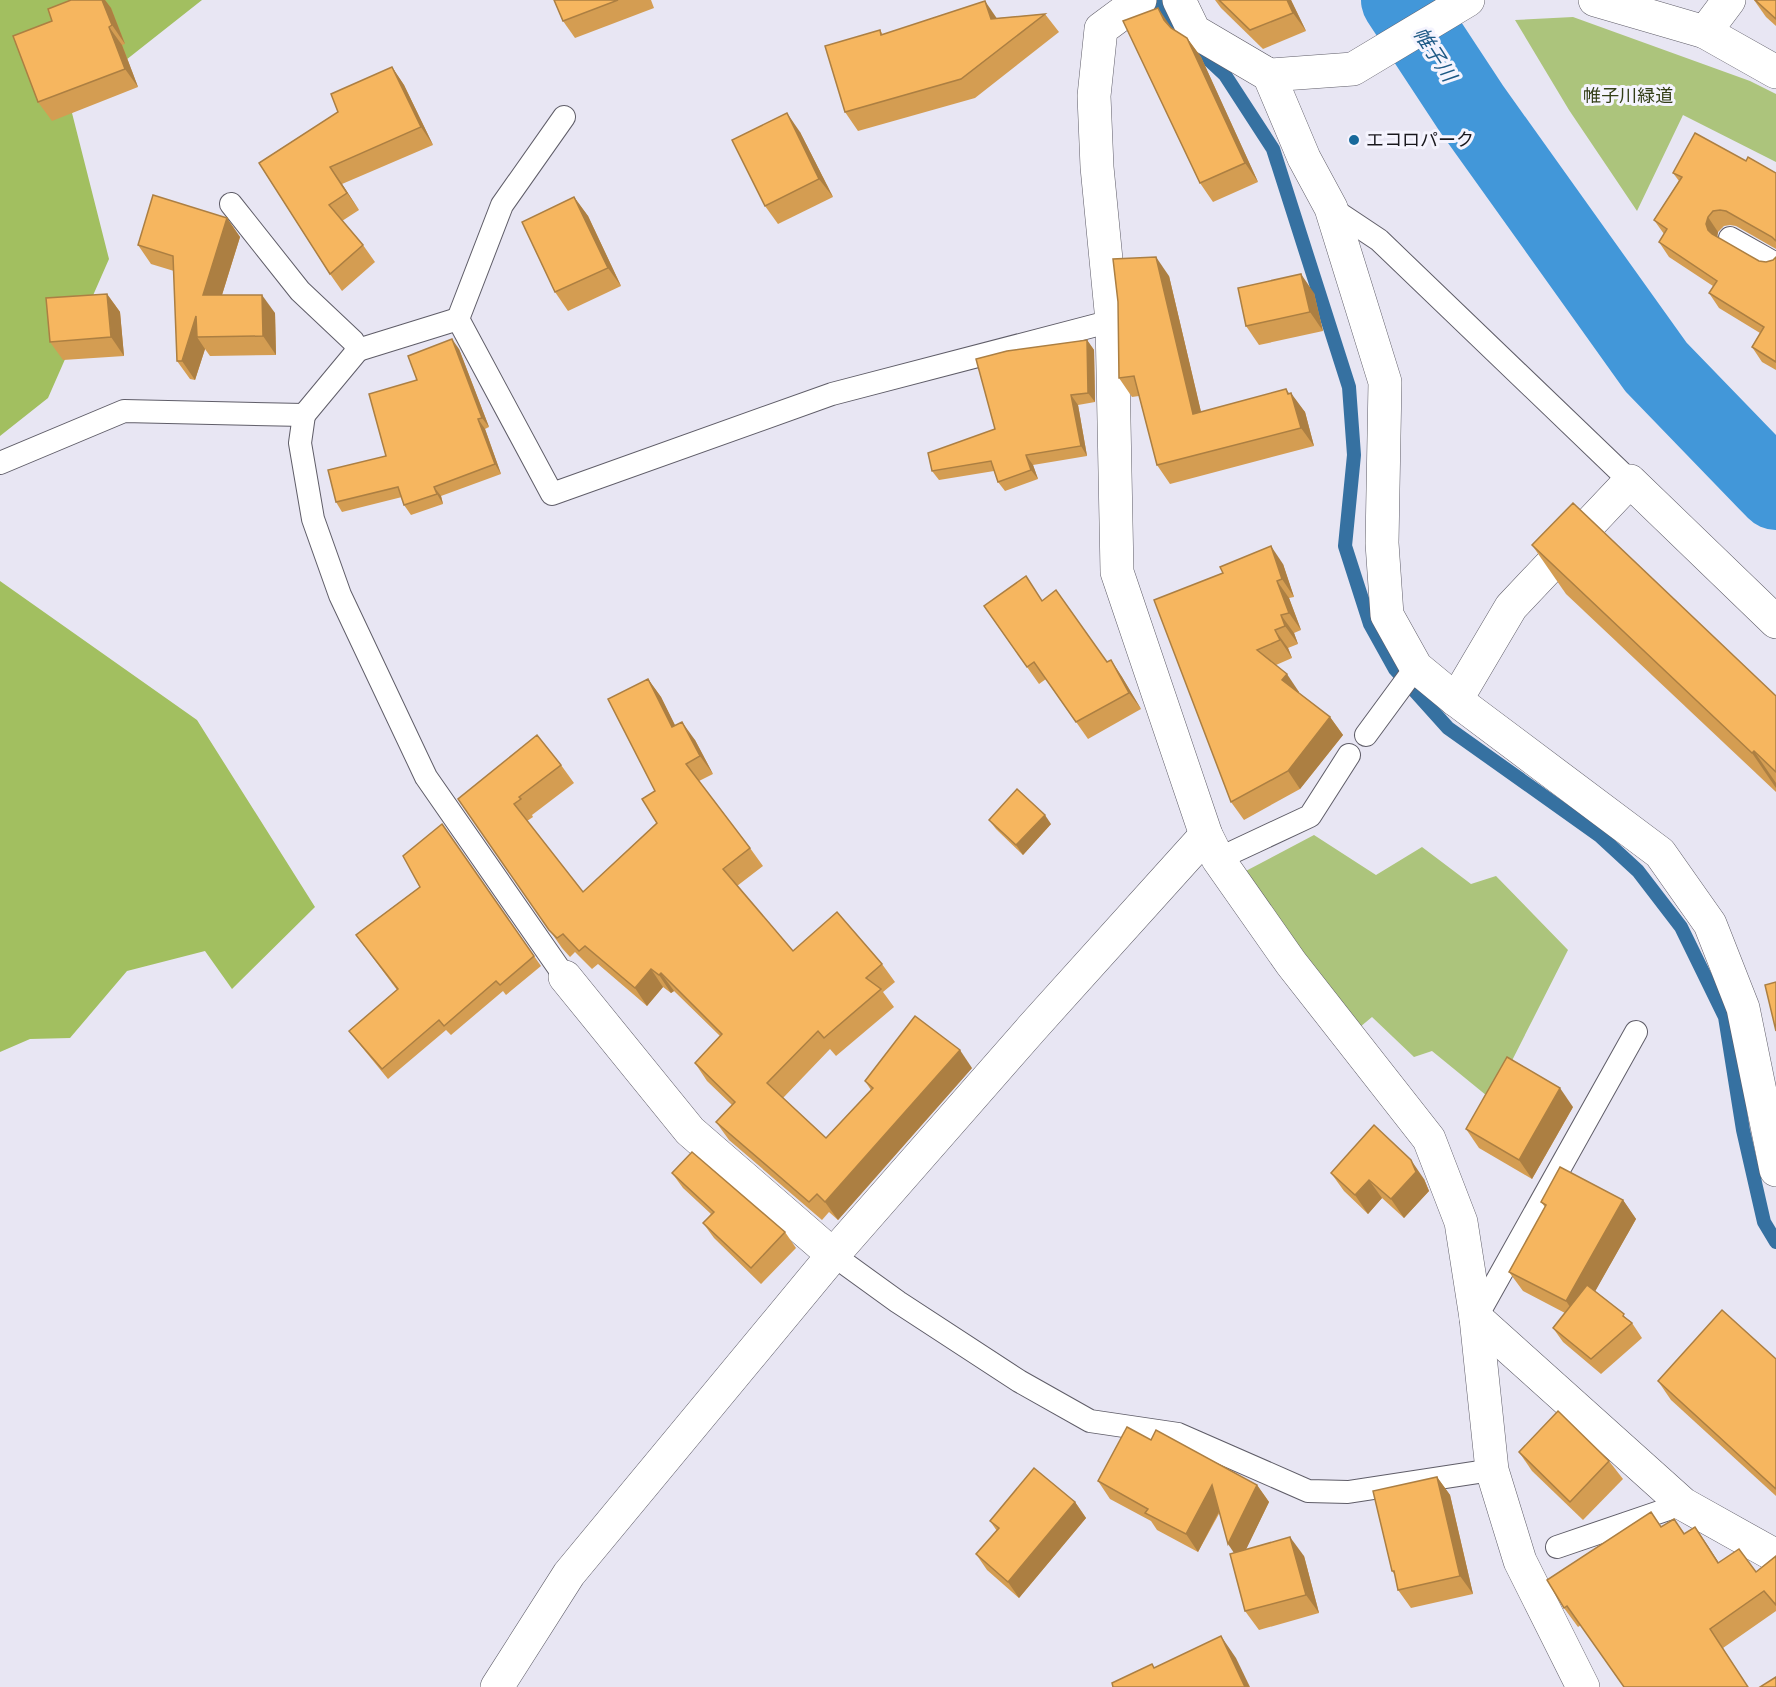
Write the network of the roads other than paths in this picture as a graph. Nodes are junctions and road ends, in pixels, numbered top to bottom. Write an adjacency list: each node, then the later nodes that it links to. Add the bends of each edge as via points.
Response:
1 (1140, 0): 15 (street, via 1101,29 1094,96)
2 (1179, 0): 8 (street, via 1194,31)
3 (1468, 0): 8 (street, via 1353,69)
4 (1595, 0): 6 (street)
5 (1729, 0): 6 (street)
6 (1705, 32): 7 (street)
7 (1776, 72)
8 (1269, 75): 11 (street, via 1304,158)
9 (564, 117): 14 (lane, via 502,205)
10 (231, 204): 16 (lane, via 300,291 353,341)
11 (1331, 208): 19 (lane, via 1379,240); 21 (street, via 1385,382 1382,543 1387,615)
12 (1730, 238): 13 (lane)
13 (1776, 264)
14 (458, 319): 15 (lane, via 552,494 832,394); 16 (lane)
15 (1112, 321): 25 (street, via 1117,572)
16 (358, 351): 17 (lane)
17 (304, 415): 18 (lane, via 124,411); 26 (lane, via 300,443 313,519 340,595 426,777)
18 (0, 463)
19 (1630, 481): 20 (street); 22 (street, via 1511,607)
20 (1776, 622)
21 (1416, 667): 22 (street); 23 (lane)
22 (1456, 700): 28 (street, via 1660,853 1710,924 1743,1008)
23 (1366, 735)
24 (1349, 755): 25 (lane, via 1311,816)
25 (1212, 847): 29 (street, via 1032,1028); 30 (street, via 1291,963 1429,1139 1461,1222)
26 (565, 977): 29 (street, via 690,1131)
27 (1636, 1032): 30 (lane)
28 (1776, 1170)
29 (833, 1255): 31 (lane, via 982,1357 1090,1421 1178,1434 1308,1491 1348,1492); 35 (street, via 569,1574)
30 (1476, 1318): 31 (street); 32 (street)
31 (1492, 1470): 36 (street, via 1520,1561)
32 (1683, 1504): 33 (lane); 34 (street)
33 (1557, 1547)
34 (1776, 1556)
35 (497, 1687)
36 (1583, 1687)

